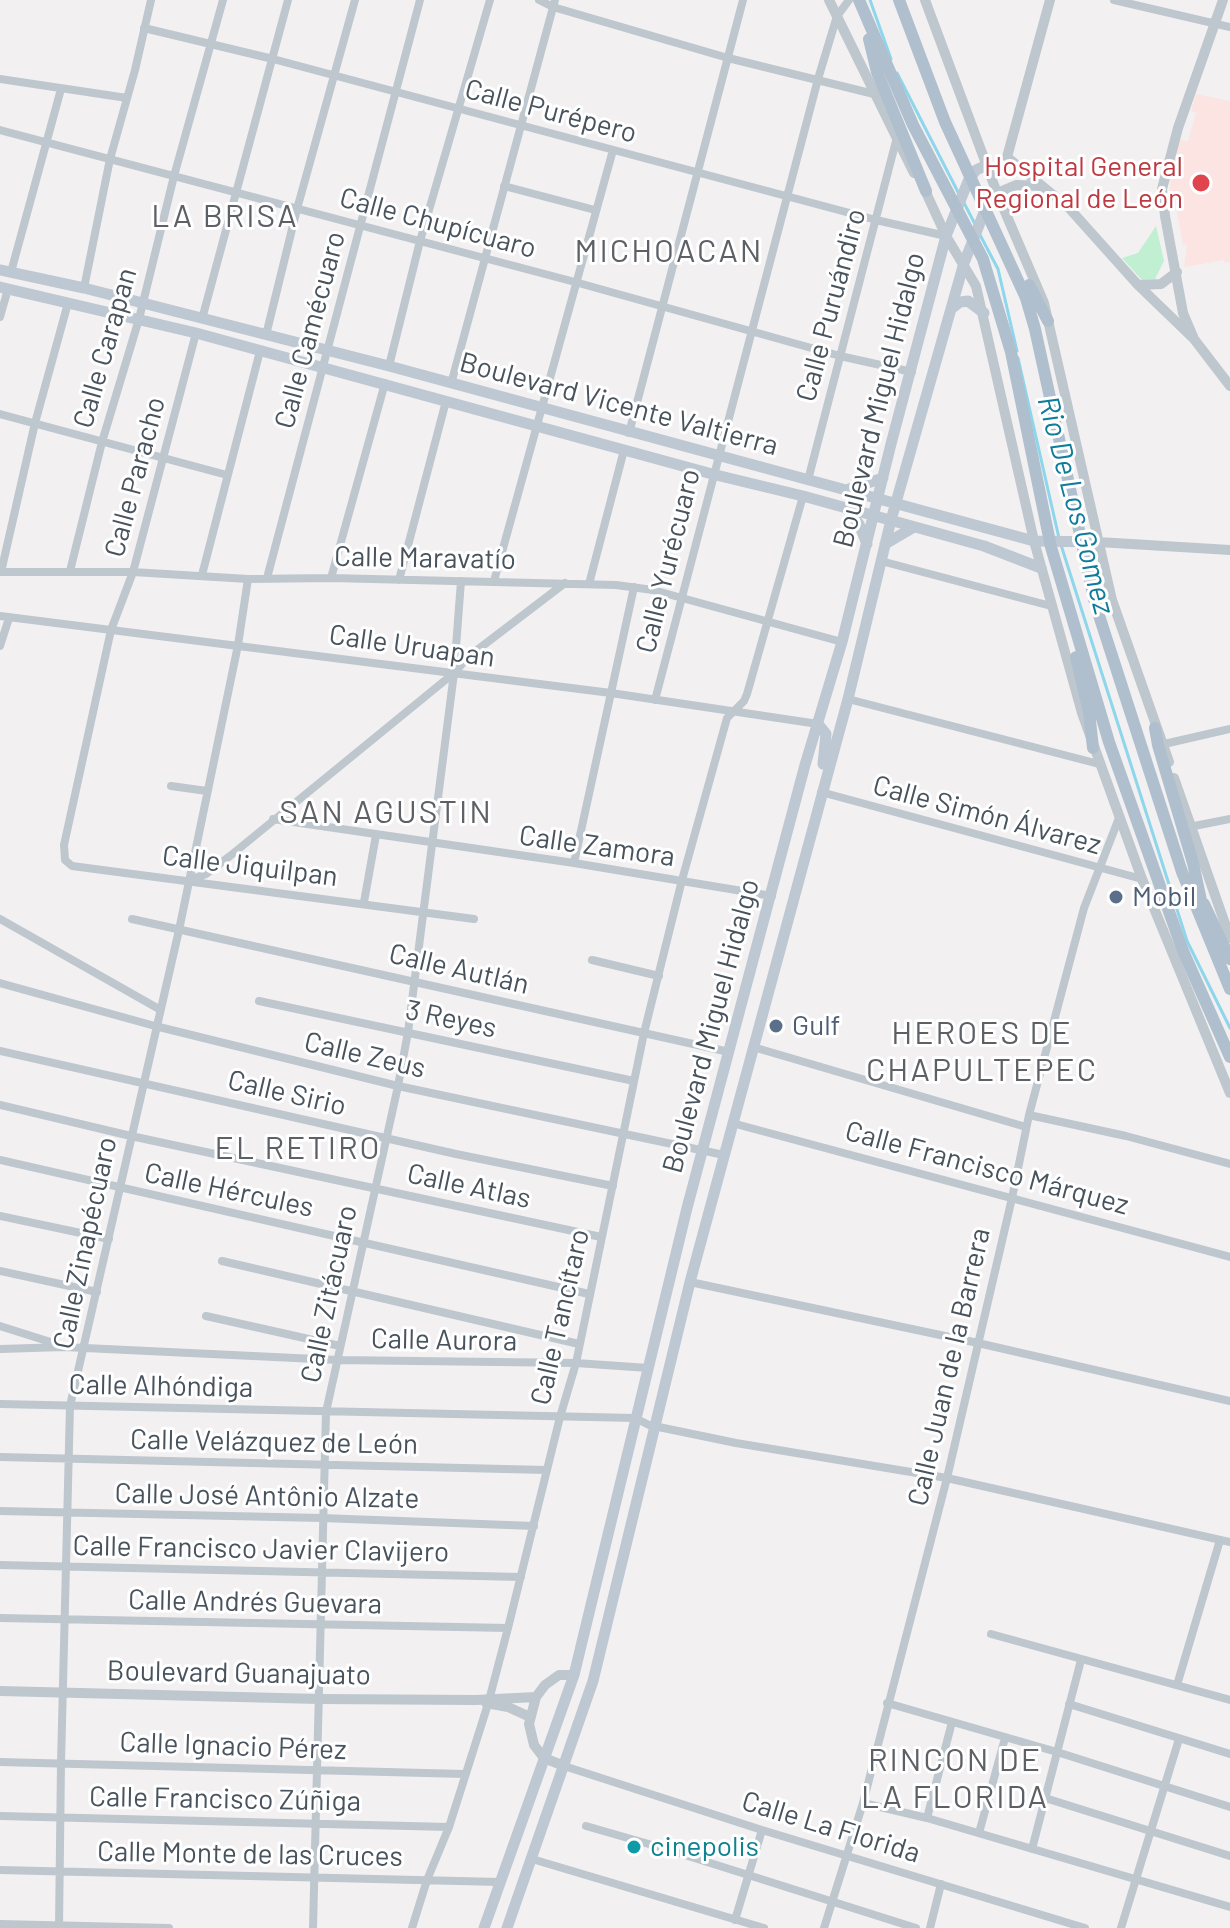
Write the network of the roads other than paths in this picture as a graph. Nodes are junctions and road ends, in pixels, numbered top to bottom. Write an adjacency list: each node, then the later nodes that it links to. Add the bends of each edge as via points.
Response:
1 (151, 0): 22 (street)
2 (223, 0): 23 (street, Calle Carapan)
3 (288, 0): 25 (street)
4 (355, 0): 26 (street)
5 (420, 0): 30 (street, Calle Camécuaro)
6 (490, 0): 33 (street)
7 (539, 0): 17 (street)
8 (743, 0): 24 (street)
9 (829, 0): 18 (street)
10 (849, 0): 18 (street)
11 (859, 0): 19 (main road)
12 (899, 0): 50 (main road, via 932,90)
13 (925, 0): 41 (street)
14 (1050, 0): 39 (street)
15 (1114, 0): 20 (street)
16 (1223, 0): 20 (street)
17 (554, 3): 24 (street); 34 (street)
18 (838, 14): 28 (street, Calle Yurécuaro); 31 (street)
19 (866, 20): 46 (main road, via 877,72); 133 (main road, via 983,259 1011,352 1051,547)
20 (1215, 24): 21 (street); 60 (street, via 1162,189)
21 (1230, 27)
22 (144, 28): 23 (street, Calle Purépero); 32 (street)
23 (212, 44): 25 (street, Calle Purépero); 43 (street, Calle Carapan)
24 (728, 58): 28 (street); 42 (street)
25 (273, 59): 26 (street, Calle Purépero); 47 (street)
26 (335, 77): 30 (street, Calle Purépero); 51 (street)
27 (0, 79): 29 (street)
28 (818, 79): 31 (street); 49 (street, Calle Yurécuaro)
29 (61, 89): 32 (street); 37 (street)
30 (396, 92): 33 (street, Calle Purépero); 54 (street, Calle Camécuaro)
31 (874, 94): 36 (street)
32 (127, 98): 40 (street)
33 (458, 110): 34 (street, Calle Purépero); 56 (street)
34 (521, 125): 38 (street, Calle Purépero); 44 (street)
35 (0, 130): 37 (street, Calle Chupícuaro)
36 (896, 141): 46 (street); 53 (street, Calle Puruándiro)
37 (47, 143): 40 (street, Calle Chupícuaro); 59 (street)
38 (613, 150): 42 (street, Calle Purépero); 52 (street)
39 (1007, 157): 41 (street); 45 (street)
40 (110, 159): 43 (street, Calle Chupícuaro); 64 (street)
41 (982, 168): 48 (street); 55 (main road, Boulevard Miguel Hidalgo, via 969,179)
42 (698, 172): 49 (street, Calle Purépero); 67 (street)
43 (174, 176): 47 (street, Calle Chupícuaro); 66 (street, Calle Carapan)
44 (504, 186): 52 (street); 58 (street)
45 (1044, 187): 48 (street, via 1023,184); 62 (street)
46 (926, 191): 55 (street)
47 (235, 193): 51 (street, Calle Chupícuaro); 72 (street)
48 (997, 193): 50 (main road, Boulevard Miguel Hidalgo); 73 (street, via 1037,282)
49 (787, 196): 53 (street, Calle Purépero); 74 (street, Calle Yurécuaro)
50 (987, 207): 57 (main road, Boulevard Miguel Hidalgo); 73 (main road); 140 (main road, via 1031,313 1088,574)
51 (297, 209): 54 (street, Calle Chupícuaro); 76 (street)
52 (595, 210): 61 (street)
53 (876, 220): 55 (street, Calle Purépero); 80 (street, Calle Puruándiro)
54 (359, 225): 56 (street, Calle Chupícuaro); 79 (street, Calle Camécuaro)
55 (949, 230): 57 (street); 83 (main road, Boulevard Miguel Hidalgo)
56 (420, 241): 58 (street, Calle Chupícuaro); 81 (street)
57 (966, 257): 68 (main road, Boulevard Miguel Hidalgo); 69 (street)
58 (485, 258): 61 (street, Calle Chupícuaro); 85 (street)
59 (6, 271): 64 (main road, Boulevard Vicente Valtierra)
60 (1177, 272): 62 (street, via 1161,284); 77 (street, via 1183,313)
61 (575, 282): 67 (street, Calle Chupícuaro); 88 (street)
62 (1138, 285): 77 (street)
63 (4, 288): 65 (main road, Boulevard Vicente Valtierra); 70 (street)
64 (84, 288): 66 (main road, Boulevard Vicente Valtierra)
65 (68, 303): 71 (main road, Boulevard Vicente Valtierra); 90 (street)
66 (143, 303): 71 (street, Calle Carapan); 72 (main road, Boulevard Vicente Valtierra)
67 (663, 305): 74 (street, Calle Chupícuaro); 92 (street)
68 (951, 309): 69 (main road, via 968,301); 104 (main road, Boulevard Miguel Hidalgo)
69 (984, 313): 110 (street)
70 (0, 317)
71 (139, 319): 75 (main road, Boulevard Vicente Valtierra); 93 (street, Calle Carapan)
72 (202, 319): 76 (main road, Boulevard Vicente Valtierra)
73 (1048, 321): 111 (street)
74 (752, 330): 80 (street, Calle Chupícuaro); 95 (street, Calle Yurécuaro)
75 (196, 333): 78 (main road, Boulevard Vicente Valtierra); 96 (street, Calle Paracho)
76 (266, 335): 79 (main road, Boulevard Vicente Valtierra)
77 (1194, 339): 86 (street)
78 (260, 351): 82 (main road, Boulevard Vicente Valtierra); 98 (street)
79 (328, 351): 81 (main road, Boulevard Vicente Valtierra); 82 (street, Calle Camécuaro)
80 (840, 356): 83 (street, Calle Chupícuaro); 100 (street, Calle Puruándiro)
81 (389, 366): 85 (main road, Boulevard Vicente Valtierra)
82 (323, 367): 84 (main road, Boulevard Vicente Valtierra); 122 (street, Calle Camécuaro)
83 (912, 372): 99 (main road, Boulevard Miguel Hidalgo)
84 (385, 383): 87 (main road, Boulevard Vicente Valtierra); 123 (street)
85 (451, 384): 88 (main road, Boulevard Vicente Valtierra)
86 (1230, 386)
87 (446, 401): 91 (main road, Boulevard Vicente Valtierra); 125 (street)
88 (541, 409): 91 (street); 92 (main road, Boulevard Vicente Valtierra)
89 (0, 414): 90 (street)
90 (35, 423): 93 (street); 119 (street)
91 (536, 425): 94 (main road, Boulevard Vicente Valtierra); 127 (street)
92 (629, 433): 95 (main road, Boulevard Vicente Valtierra)
93 (102, 442): 96 (street); 118 (street, Calle Carapan)
94 (624, 450): 97 (main road, Boulevard Vicente Valtierra); 129 (street)
95 (718, 456): 97 (street, Calle Yurécuaro); 100 (main road, Boulevard Vicente Valtierra)
96 (164, 460): 98 (street); 120 (street, Calle Paracho)
97 (712, 474): 102 (main road, Boulevard Vicente Valtierra); 131 (street, Calle Yurécuaro)
98 (227, 475): 121 (street)
99 (883, 478): 101 (main road); 103 (main road, Boulevard Miguel Hidalgo)
100 (808, 480): 101 (main road, Boulevard Vicente Valtierra)
101 (839, 488): 103 (main road, Boulevard Vicente Valtierra)
102 (803, 496): 105 (main road, Boulevard Vicente Valtierra); 135 (street)
103 (878, 498): 104 (main road, Boulevard Vicente Valtierra); 106 (main road, Boulevard Miguel Hidalgo)
104 (896, 503): 107 (main road, Boulevard Miguel Hidalgo); 109 (main road, Boulevard Vicente Valtierra)
105 (846, 507): 106 (main road, Boulevard Vicente Valtierra); 112 (main road)
106 (873, 515): 107 (main road, Boulevard Vicente Valtierra); 112 (main road, Boulevard Miguel Hidalgo)
107 (891, 520): 108 (main road, Boulevard Vicente Valtierra); 113 (main road, Boulevard Miguel Hidalgo)
108 (914, 527): 113 (main road); 115 (main road, Boulevard Vicente Valtierra)
109 (1015, 536): 110 (main road, Boulevard Vicente Valtierra); 115 (main road, via 1017,545)
110 (1037, 541): 111 (main road, Boulevard Vicente Valtierra); 117 (street)
111 (1094, 542): 114 (street, Boulevard Vicente Valtierra); 147 (street)
112 (867, 544): 137 (main road, Boulevard Miguel Hidalgo)
113 (885, 544): 116 (main road, Boulevard Miguel Hidalgo)
114 (1230, 550)
115 (1009, 554): 117 (main road, Boulevard Vicente Valtierra)
116 (881, 561): 132 (street); 143 (main road, Boulevard Miguel Hidalgo)
117 (1041, 568): 132 (street)
118 (70, 571): 119 (street, Calle Maravatío); 120 (street, Calle Maravatío)
119 (1, 572)
120 (133, 572): 121 (street, Calle Maravatío); 136 (street, Calle Paracho)
121 (202, 575): 124 (street, Calle Maravatío)
122 (267, 578): 123 (street, Calle Maravatío); 124 (street, Calle Maravatío)
123 (331, 578): 125 (street, Calle Maravatío)
124 (248, 579): 138 (street, Calle Zinapécuaro)
125 (399, 580): 126 (street, Calle Maravatío)
126 (461, 581): 127 (street, Calle Maravatío); 141 (street, Calle Zitácuaro)
127 (494, 581): 128 (street, Calle Maravatío)
128 (565, 583): 129 (street, Calle Maravatío); 141 (street)
129 (589, 584): 130 (street, Calle Maravatío)
130 (634, 587): 131 (street, Calle Maravatío); 142 (street)
131 (681, 599): 135 (street, Calle Maravatío); 144 (street, Calle Yurécuaro)
132 (1051, 606): 150 (street)
133 (1071, 614): 150 (main road); 191 (main road, via 1164,900)
134 (5, 617): 136 (street, Calle Uruapan); 139 (street)
135 (767, 621): 137 (street, Calle Maravatío); 145 (street, via 744,701)
136 (111, 630): 138 (street, Calle Uruapan); 162 (street, Calle Paracho, via 64,845 64,857)
137 (842, 642): 146 (main road, Boulevard Miguel Hidalgo)
138 (238, 645): 141 (street, Calle Uruapan); 154 (street, Calle Zinapécuaro)
139 (0, 646)
140 (1110, 650): 170 (main road, via 1122,669 1183,852); 176 (main road)
141 (454, 673): 142 (street, Calle Uruapan); 156 (street); 160 (street, Calle Zitácuaro)
142 (611, 693): 144 (street, Calle Uruapan); 161 (street)
143 (848, 699): 151 (street); 153 (main road, Boulevard Miguel Hidalgo)
144 (655, 700): 145 (street, Calle Uruapan)
145 (733, 711): 146 (street, Calle Uruapan); 165 (street, Calle Tancítaro)
146 (818, 724): 153 (main road, via 826,734); 167 (main road, Boulevard Miguel Hidalgo)
147 (1155, 728): 149 (street); 176 (main road)
148 (1230, 729): 149 (street)
149 (1164, 744): 158 (street)
150 (1093, 748): 151 (street)
151 (1099, 764): 155 (street)
152 (171, 786): 154 (street)
153 (822, 787): 163 (street, Calle Simón Álvarez); 188 (main road, Boulevard Miguel Hidalgo)
154 (207, 791): 166 (street, Calle Zinapécuaro)
155 (1119, 818): 163 (street, Calle Juan de la Barrera); 164 (street)
156 (273, 819): 159 (street, Calle Zamora); 166 (street, via 216,867)
157 (1230, 819): 158 (street)
158 (1189, 827): 170 (street)
159 (376, 835): 160 (street, Calle Zamora); 168 (street)
160 (433, 844): 161 (street, Calle Zamora); 169 (street, Calle Zitácuaro)
161 (574, 863): 165 (street, Calle Zamora)
162 (72, 866): 166 (street, Calle Jiquilpan)
163 (1097, 868): 164 (street, Calle Simón Álvarez); 197 (street, Calle Juan de la Barrera)
164 (1142, 879): 195 (street)
165 (682, 880): 167 (street, Calle Zamora); 179 (street, Calle Tancítaro)
166 (187, 881): 168 (street, Calle Jiquilpan); 174 (street, Calle Zinapécuaro)
167 (772, 896): 190 (main road, Boulevard Miguel Hidalgo)
168 (364, 902): 169 (street, Calle Jiquilpan)
169 (423, 912): 173 (street, Calle Jiquilpan); 180 (street, Calle Zitácuaro)
170 (1220, 914): 175 (street); 177 (main road)
171 (1, 919): 184 (street)
172 (132, 919): 174 (street, Calle Autlán)
173 (474, 919)
174 (179, 930): 180 (street, Calle Autlán); 184 (street, Calle Zinapécuaro)
175 (1230, 938)
176 (1209, 940): 182 (main road)
177 (1230, 959)
178 (592, 960): 179 (street)
179 (659, 976): 187 (street, Calle Tancítaro)
180 (414, 981): 186 (street, Calle Zitácuaro); 187 (street, Calle Autlán)
181 (0, 983): 185 (street, Calle Zeus)
182 (1230, 989)
183 (259, 1001): 186 (street, 3 Reyes)
184 (159, 1009): 185 (street, Calle Zinapécuaro)
185 (155, 1026): 193 (street, Calle Zinapécuaro); 194 (street, Calle Zeus)
186 (408, 1032): 192 (street, 3 Reyes); 194 (street, Calle Zitácuaro)
187 (644, 1033): 190 (street, Calle Autlán); 192 (street, Calle Tancítaro)
188 (753, 1047): 198 (main road, Boulevard Miguel Hidalgo); 199 (street)
189 (0, 1051): 193 (street, Calle Sirio)
190 (729, 1052): 203 (main road, Boulevard Miguel Hidalgo)
191 (1230, 1057)
192 (634, 1081): 200 (street, Calle Tancítaro)
193 (143, 1082): 201 (street, Calle Zinapécuaro); 202 (street, Calle Sirio)
194 (398, 1086): 200 (street, Calle Zeus); 202 (street, Calle Zitácuaro)
195 (1230, 1093)
196 (0, 1105): 201 (street, Calle Atlas)
197 (1029, 1115): 199 (street, Calle Juan de la Barrera); 206 (street)
198 (732, 1123): 204 (main road, Boulevard Miguel Hidalgo); 210 (street, Calle Francisco Márquez)
199 (1026, 1127): 210 (street, Calle Juan de la Barrera)
200 (623, 1135): 203 (street, Calle Zeus); 207 (street, Calle Tancítaro)
201 (131, 1136): 208 (street, Calle Zinapécuaro); 209 (street, Calle Atlas)
202 (387, 1138): 207 (street, Calle Sirio); 209 (street, Calle Zitácuaro)
203 (703, 1150): 204 (street, Calle Zeus); 232 (main road, Boulevard Miguel Hidalgo)
204 (724, 1155): 218 (main road, Boulevard Miguel Hidalgo)
205 (0, 1160): 208 (street, Calle Hércules)
206 (1230, 1164)
207 (613, 1186): 212 (street, Calle Tancítaro)
208 (120, 1188): 213 (street, Calle Zinapécuaro); 214 (street, Calle Hércules)
209 (375, 1188): 212 (street, Calle Atlas); 214 (street, Calle Zitácuaro)
210 (1012, 1198): 215 (street, Calle Francisco Márquez); 224 (street, Calle Juan de la Barrera)
211 (0, 1216): 213 (street)
212 (601, 1237): 221 (street, Calle Tancítaro)
213 (109, 1239): 219 (street, Calle Zinapécuaro)
214 (363, 1241): 220 (street, Calle Zitácuaro); 221 (street, Calle Hércules)
215 (1230, 1257)
216 (222, 1261): 220 (street)
217 (0, 1271): 219 (street)
218 (690, 1282): 224 (street); 239 (main road, Boulevard Miguel Hidalgo)
219 (97, 1292): 229 (street, Calle Zinapécuaro)
220 (351, 1293): 225 (street); 226 (street, Calle Zitácuaro)
221 (589, 1294): 225 (street, Calle Tancítaro)
222 (206, 1316): 226 (street)
223 (0, 1326): 227 (street)
224 (978, 1343): 233 (street); 244 (street, Calle Juan de la Barrera)
225 (579, 1344): 231 (street, Calle Tancítaro)
226 (340, 1346): 230 (street, Calle Zitácuaro)
227 (64, 1347): 228 (street, Calle Aurora); 229 (street, Calle Aurora)
228 (0, 1349)
229 (84, 1349): 230 (street, Calle Aurora); 235 (street, Calle Zinapécuaro)
230 (337, 1360): 231 (street, Calle Aurora); 236 (street, Calle Zitácuaro)
231 (576, 1363): 232 (street, Calle Aurora); 237 (street, Calle Tancítaro)
232 (648, 1368): 238 (main road, Boulevard Miguel Hidalgo)
233 (1230, 1401)
234 (0, 1404): 235 (street, Calle Alhóndiga)
235 (70, 1406): 236 (street, Calle Alhóndiga); 241 (street, Calle Zinapécuaro)
236 (326, 1412): 237 (street, Calle Alhóndiga); 242 (street, Calle Zitácuaro)
237 (560, 1417): 238 (street, Calle Alhóndiga); 243 (street, Calle Tancítaro)
238 (635, 1418): 239 (street, Calle Alhóndiga); 261 (main road, Boulevard Miguel Hidalgo)
239 (654, 1427): 244 (street, Calle Alhóndiga); 275 (main road, Boulevard Miguel Hidalgo, via 593,1681)
240 (0, 1457): 241 (street, Calle Velázquez de León)
241 (70, 1460): 242 (street, Calle Velázquez de León); 246 (street, Calle Zinapécuaro)
242 (324, 1465): 243 (street, Calle Velázquez de León); 247 (street, Calle Zitácuaro)
243 (547, 1470): 248 (street, Calle Tancítaro)
244 (947, 1478): 249 (street, Calle Alhóndiga); 269 (street, Calle Juan de la Barrera)
245 (0, 1511): 246 (street, Calle José Antônio Alzate)
246 (68, 1513): 247 (street, Calle José Antônio Alzate); 252 (street, Calle Zinapécuaro)
247 (322, 1518): 248 (street, Calle José Antônio Alzate); 253 (street, Calle Zitácuaro)
248 (534, 1526): 254 (street, Calle Tancítaro)
249 (1220, 1540): 250 (street, Calle Alhóndiga); 262 (street)
250 (1230, 1542)
251 (0, 1565): 252 (street, Calle Francisco Javier Clavijero)
252 (67, 1566): 253 (street, Calle Francisco Javier Clavijero); 256 (street, Calle Zinapécuaro)
253 (321, 1572): 254 (street, Calle Francisco Javier Clavijero); 257 (street, Calle Zitácuaro)
254 (521, 1577): 258 (street, Calle Tancítaro)
255 (0, 1618): 256 (street, Calle Andrés Guevara)
256 (65, 1619): 257 (street, Calle Andrés Guevara); 264 (street, Calle Zinapécuaro)
257 (321, 1626): 258 (street, Calle Andrés Guevara); 266 (street, Calle Zitácuaro)
258 (508, 1628): 268 (street, Calle Tancítaro)
259 (991, 1634): 260 (street)
260 (1081, 1660): 262 (street); 270 (street)
261 (574, 1675): 265 (street, via 554,1678); 275 (main road, via 583,1686); 278 (main road, Boulevard Miguel Hidalgo)
262 (1177, 1685): 267 (street)
263 (0, 1691): 264 (street, Boulevard Guanajuato)
264 (62, 1693): 266 (street, Boulevard Guanajuato); 280 (street, Calle Zinapécuaro)
265 (536, 1697): 268 (street, Boulevard Guanajuato); 271 (street)
266 (319, 1699): 268 (street, Boulevard Guanajuato); 282 (street, Calle Zitácuaro)
267 (1230, 1700)
268 (488, 1702): 271 (street, Boulevard Guanajuato); 283 (street, Calle Tancítaro)
269 (887, 1703): 272 (street); 286 (street, Calle Juan de la Barrera)
270 (1069, 1704): 274 (street); 276 (street)
271 (530, 1717): 278 (street, via 531,1736)
272 (952, 1722): 273 (street); 290 (street)
273 (1005, 1738): 276 (street); 296 (street)
274 (1179, 1739): 277 (street); 284 (street)
275 (567, 1752): 281 (main road, Boulevard Miguel Hidalgo)
276 (1057, 1752): 284 (street); 285 (street)
277 (1230, 1754)
278 (544, 1758): 281 (street); 307 (main road, Boulevard Miguel Hidalgo)
279 (0, 1762): 280 (street, Calle Ignacio Pérez)
280 (61, 1763): 282 (street, Calle Ignacio Pérez); 289 (street, Calle Zinapécuaro)
281 (564, 1766): 294 (street, Calle La Florida); 300 (main road, Boulevard Miguel Hidalgo)
282 (316, 1770): 283 (street, Calle Ignacio Pérez); 291 (street, Calle Zitácuaro)
283 (464, 1774): 293 (street, Calle Tancítaro)
284 (1165, 1787): 287 (street); 295 (street)
285 (1045, 1798): 295 (street); 297 (street)
286 (863, 1803): 290 (street); 298 (street, Calle Juan de la Barrera)
287 (1230, 1807)
288 (0, 1816): 289 (street, Calle Francisco Zúñiga)
289 (60, 1817): 291 (street, Calle Francisco Zúñiga); 302 (street, Calle Zinapécuaro)
290 (927, 1818): 296 (street)
291 (314, 1822): 293 (street, Calle Francisco Zúñiga); 303 (street, Calle Zitácuaro)
292 (586, 1826): 304 (street)
293 (449, 1827): 305 (street, Calle Tancítaro)
294 (762, 1830): 298 (street, Calle La Florida); 304 (street)
295 (1150, 1832): 299 (street); 306 (street)
296 (979, 1833): 297 (street)
297 (1032, 1849): 306 (street)
298 (848, 1855): 308 (street, Calle La Florida); 309 (street, Calle Juan de la Barrera)
299 (1230, 1856)
300 (532, 1859): 311 (street); 314 (main road, Boulevard Miguel Hidalgo)
301 (0, 1870): 302 (street, Calle Monte de las Cruces)
302 (59, 1871): 303 (street, Calle Monte de las Cruces); 313 (street, Calle Zinapécuaro)
303 (314, 1876): 305 (street, Calle Monte de las Cruces); 316 (street, Calle Zitácuaro)
304 (747, 1876): 309 (street); 311 (street)
305 (427, 1880): 307 (street, Calle Monte de las Cruces); 317 (street, Calle Tancítaro)
306 (1136, 1880): 310 (street); 324 (street)
307 (500, 1882): 318 (main road, Boulevard Miguel Hidalgo)
308 (941, 1884): 322 (street); 323 (street, Calle La Florida)
309 (834, 1902): 320 (street, Calle Juan de la Barrera); 321 (street)
310 (1230, 1907)
311 (735, 1920): 319 (street)
312 (0, 1924): 313 (street)
313 (60, 1927): 315 (street)
314 (511, 1927)
315 (169, 1928)
316 (313, 1928)
317 (412, 1928)
318 (484, 1928)
319 (764, 1928)
320 (824, 1928)
321 (916, 1928)
322 (930, 1928)
323 (1085, 1928)
324 (1121, 1928)

